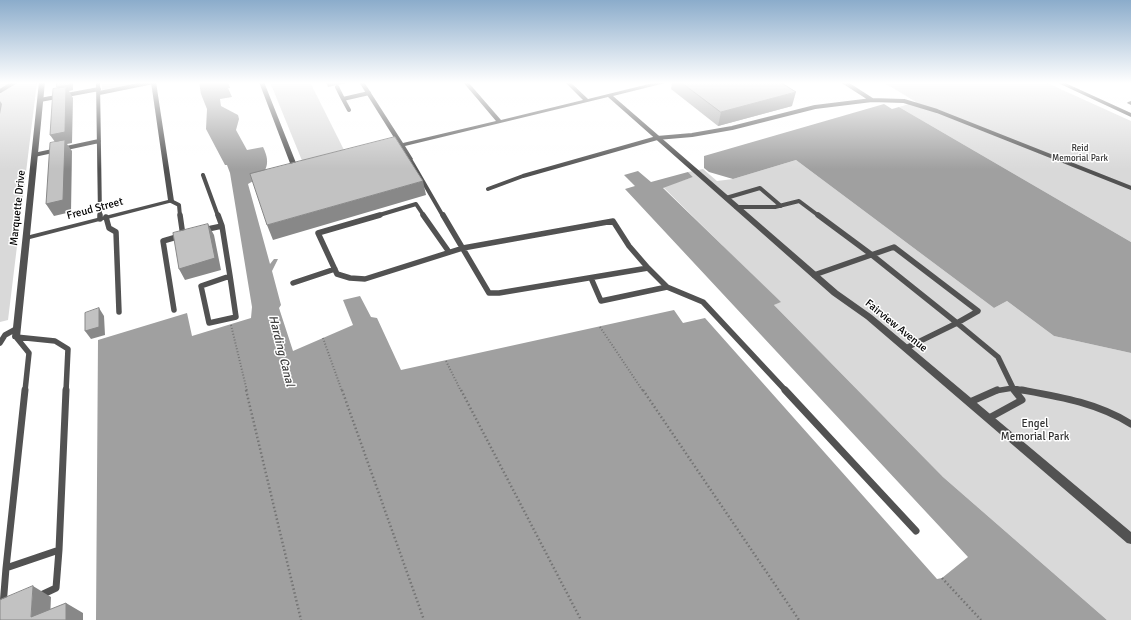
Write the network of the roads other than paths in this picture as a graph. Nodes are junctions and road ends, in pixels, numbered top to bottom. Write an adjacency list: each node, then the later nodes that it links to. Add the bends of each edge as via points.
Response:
1 (39, 111): 16 (street, Marquette Drive)
2 (99, 111): 13 (lane)
3 (157, 111): 23 (street)
4 (272, 111): 18 (street, via 296,171)
5 (380, 111): 14 (street)
6 (490, 111): 11 (street)
7 (541, 111): 11 (street)
8 (627, 111): 12 (street, Fairview Avenue)
9 (799, 111): 12 (lane, via 732,128)
10 (937, 111): 20 (lane)
11 (499, 121): 14 (street)
12 (657, 138): 21 (lane, via 523,176); 22 (street, Fairview Avenue)
13 (99, 141): 16 (lane); 26 (lane)
14 (402, 145): 15 (street); 17 (street)
15 (386, 149)
16 (34, 156): 31 (street, Marquette Drive)
17 (410, 159): 32 (lane)
18 (303, 169)
19 (203, 175): 27 (lane)
20 (1131, 188)
21 (488, 190)
22 (726, 198): 24 (lane, via 760,188); 25 (street, Fairview Avenue)
23 (171, 201): 26 (street, Freud Street); 30 (lane, via 179,205)
24 (781, 206): 25 (lane); 34 (lane, via 799,201)
25 (736, 207): 37 (street, Fairview Avenue)
26 (103, 218): 31 (street, Freud Street); 43 (lane, via 108,228 116,232)
27 (222, 226): 28 (lane); 38 (lane)
28 (196, 232)
29 (189, 234): 30 (lane)
30 (183, 236): 42 (lane, via 163,241)
31 (26, 238): 45 (street, Marquette Drive)
32 (464, 248): 33 (lane); 35 (lane, via 613,221 629,246); 39 (lane, via 489,292 499,293)
33 (449, 252): 36 (lane, via 365,279 337,274); 36 (lane, via 416,204 318,233)
34 (872, 255): 37 (lane); 44 (lane); 44 (lane, via 894,247 978,311)
35 (648, 268): 39 (lane); 41 (lane)
36 (335, 269): 40 (lane)
37 (814, 275): 47 (street, Fairview Avenue)
38 (230, 276): 38 (lane, via 236,317 209,324 201,286)
39 (591, 278): 41 (lane, via 602,301)
40 (293, 283)
41 (667, 287): 52 (lane, via 703,302)
42 (174, 310)
43 (119, 312)
44 (957, 323): 47 (lane); 48 (lane, via 998,357)
45 (16, 333): 46 (lane, via 5,336); 54 (lane, via 55,342 68,349); 55 (lane, via 29,353)
46 (0, 343)
47 (906, 348): 49 (street, Fairview Avenue)
48 (1014, 388): 49 (lane, via 999,388); 50 (lane, via 1022,400); 51 (lane, via 1098,406 1116,413)
49 (970, 402): 50 (street, Fairview Avenue)
50 (989, 418): 53 (street, Fairview Avenue)
51 (1131, 424)
52 (916, 531)
53 (1131, 538)
54 (59, 550): 55 (lane); 56 (lane, via 56,588)
55 (6, 568): 57 (lane)
56 (29, 600)
57 (4, 610)

